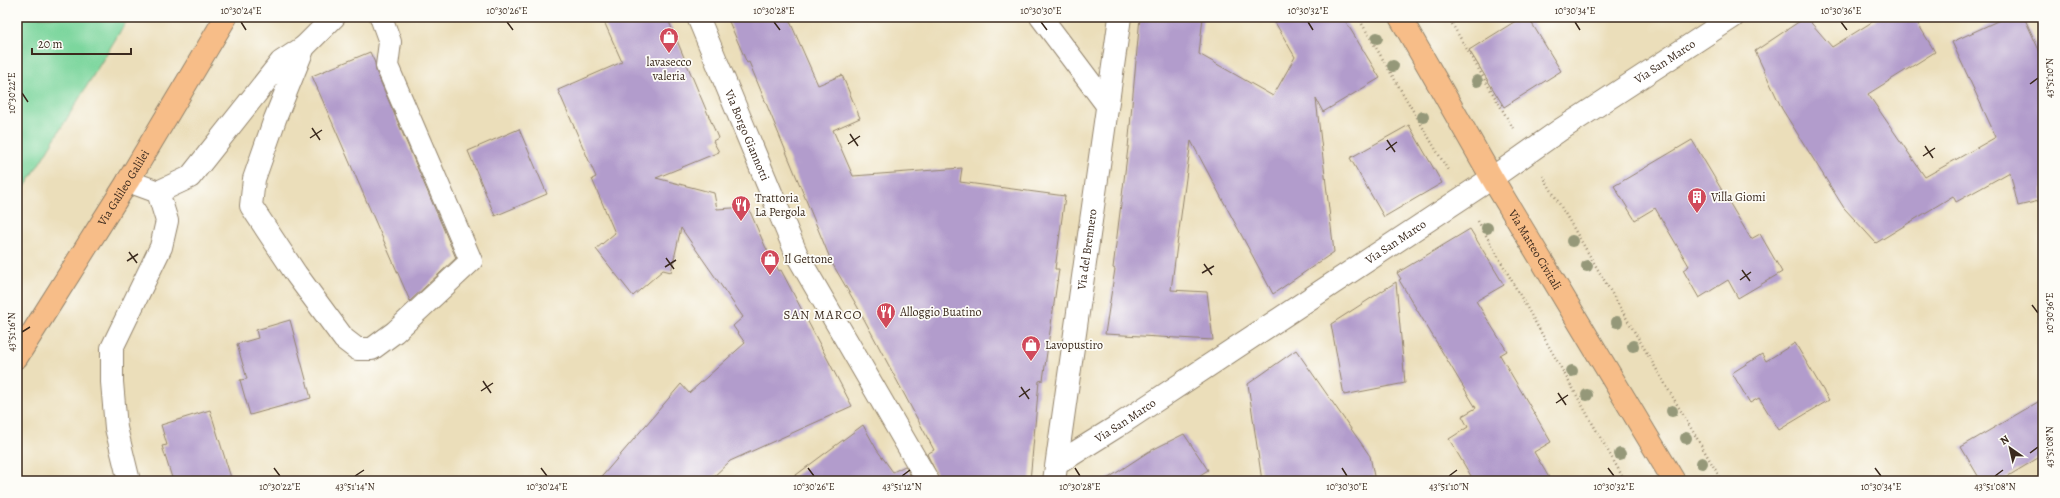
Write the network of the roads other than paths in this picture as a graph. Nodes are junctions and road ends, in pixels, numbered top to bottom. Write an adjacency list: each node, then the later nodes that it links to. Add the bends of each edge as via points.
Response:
1 (226, 17): 12 (main road, Via Galileo Galilei)
2 (334, 17): 9 (street)
3 (381, 17): 9 (street, via 390,42 387,66 471,261 395,332 372,349 357,349 344,339 296,274 251,206 254,179)
4 (698, 17): 17 (street, Via Borgo Giannotti, via 797,255)
5 (1040, 17): 10 (street)
6 (1120, 17): 10 (street, Via del Brennero)
7 (1400, 17): 11 (main road, Via Matteo Civitali)
8 (1733, 17): 11 (street, Via San Marco)
9 (304, 47): 13 (street, via 281,62 190,177)
10 (1107, 105): 15 (street, Via del Brennero)
11 (1492, 178): 15 (street, Via San Marco, via 1123,422); 18 (main road, Via Matteo Civitali)
12 (128, 180): 13 (street); 14 (main road, Via Galileo Galilei)
13 (158, 192): 16 (street, via 167,221 161,246 112,348 116,428)
14 (17, 357)
15 (1055, 472)
16 (129, 481)
17 (928, 481)
18 (1674, 481)

